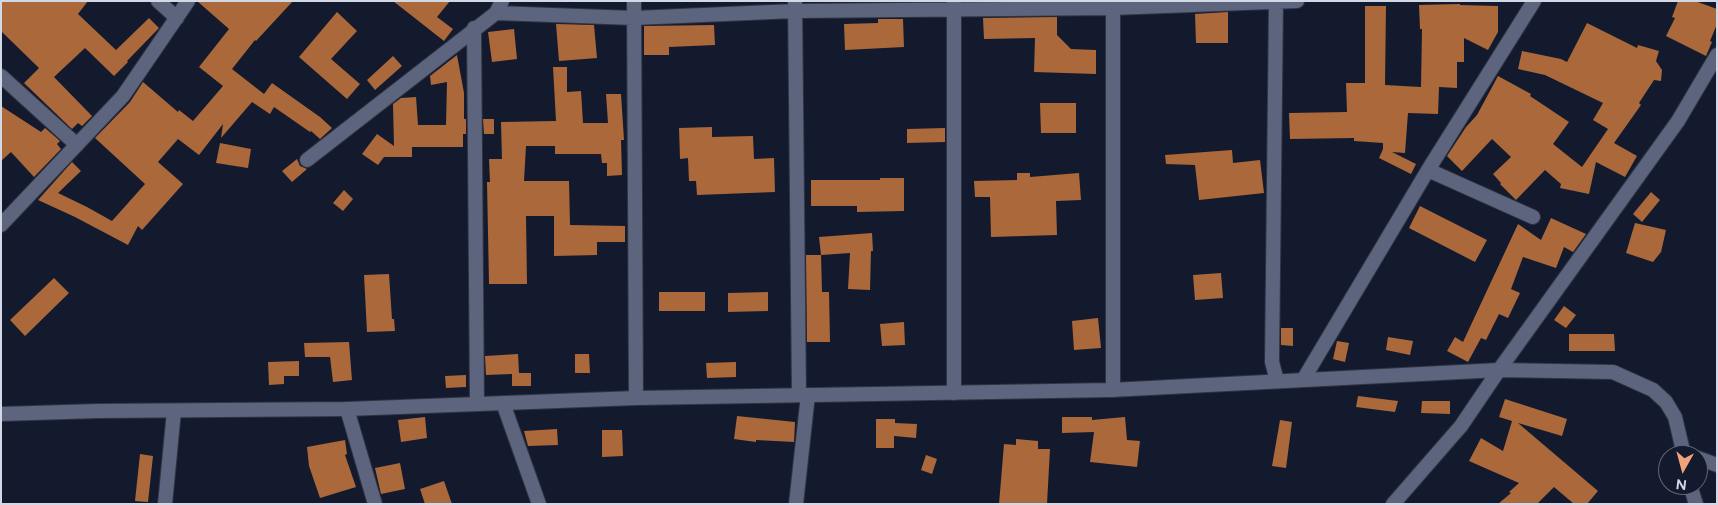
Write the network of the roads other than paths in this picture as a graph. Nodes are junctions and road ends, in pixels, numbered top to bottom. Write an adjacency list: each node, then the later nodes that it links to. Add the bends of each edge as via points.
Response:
1 (158, 1): 11 (street)
2 (188, 1): 11 (street)
3 (634, 1): 12 (street)
4 (1297, 1): 6 (street)
5 (1534, 1): 18 (street)
6 (1276, 2): 8 (street); 23 (street, via 1272,362)
7 (954, 5): 8 (street); 9 (street); 25 (street)
8 (1113, 5): 24 (street)
9 (795, 6): 12 (street); 26 (street)
10 (499, 7): 12 (street); 13 (street)
11 (177, 18): 16 (street, via 124,96)
12 (634, 18): 27 (street)
13 (474, 28): 17 (street); 29 (street)
14 (1717, 55): 21 (street, via 1678,120)
15 (1, 76): 16 (street)
16 (77, 145): 20 (street)
17 (307, 160)
18 (1428, 170): 19 (street); 22 (street)
19 (1533, 217)
20 (1, 225)
21 (1499, 370): 22 (street); 33 (street, via 1613,372 1633,380 1653,390 1666,402); 38 (street, via 1461,426)
22 (1303, 380): 23 (street)
23 (1277, 381): 24 (street)
24 (1113, 390): 25 (street)
25 (954, 393): 26 (street)
26 (804, 395): 27 (street); 37 (street)
27 (636, 398): 28 (street)
28 (503, 403): 29 (street); 36 (street)
29 (477, 404): 30 (street)
30 (347, 410): 31 (street); 35 (street)
31 (174, 411): 32 (street); 34 (street)
32 (1, 414)
33 (1683, 445)
34 (165, 504)
35 (375, 504)
36 (539, 504)
37 (796, 504)
38 (1394, 504)

